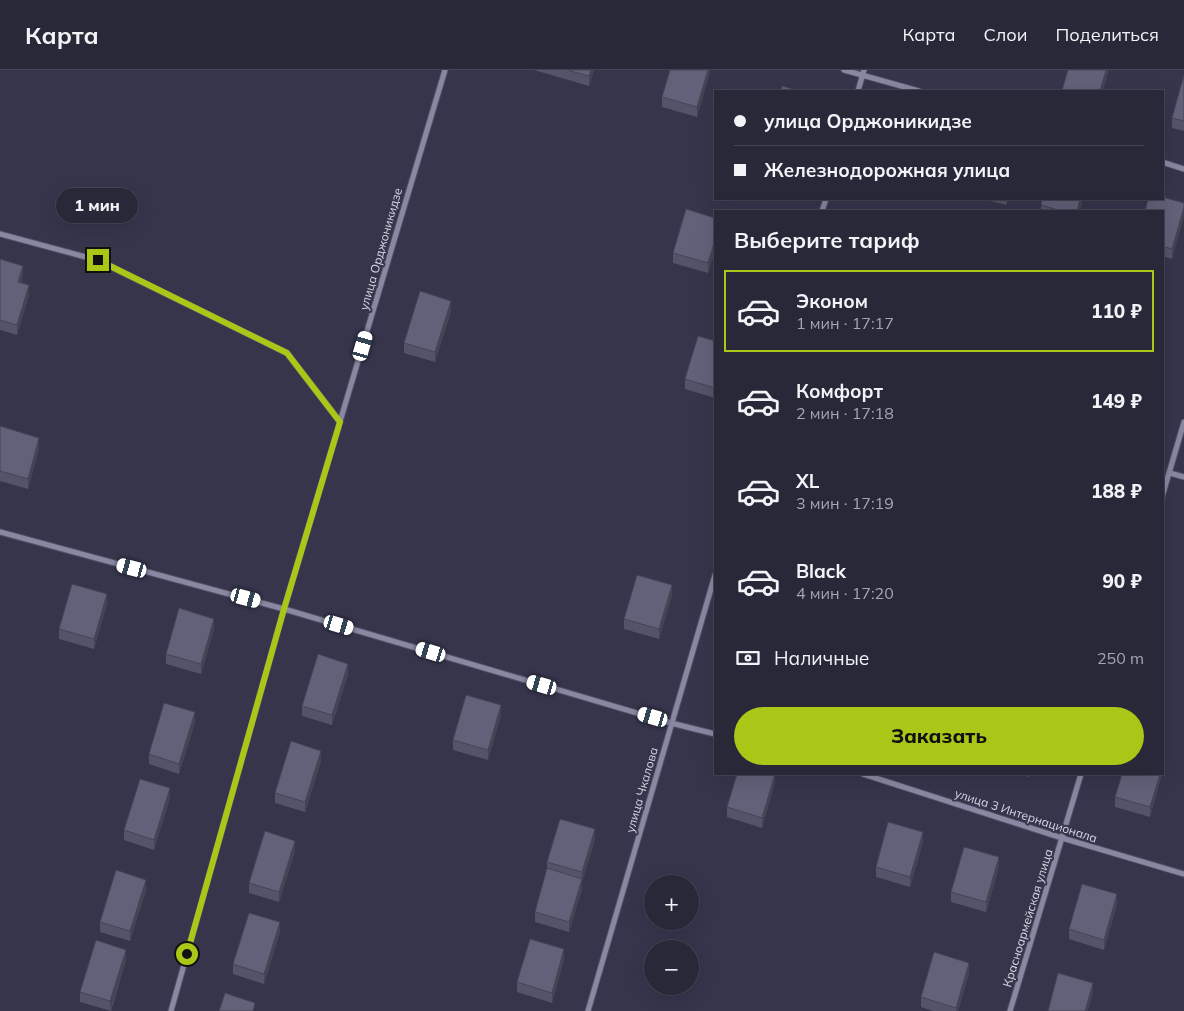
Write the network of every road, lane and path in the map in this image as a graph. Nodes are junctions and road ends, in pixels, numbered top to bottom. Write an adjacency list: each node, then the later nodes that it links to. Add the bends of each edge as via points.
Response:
1 (445, 70): 9 (street, улица Орджоникидзе)
2 (844, 70): 3 (street)
3 (863, 72): 4 (street); 5 (street)
4 (858, 90)
5 (916, 90)
6 (1164, 163): 7 (street)
7 (1184, 168)
8 (0, 234): 9 (street, via 98,260 287,353)
9 (340, 422): 16 (street, улица Орджоникидзе)
10 (1184, 422): 11 (street)
11 (1170, 473): 12 (street); 13 (street)
12 (1184, 477)
13 (1164, 491)
14 (0, 532): 16 (street)
15 (714, 578): 17 (street, улица Чкалова)
16 (284, 609): 17 (street); 23 (street, улица Орджоникидзе)
17 (671, 723): 18 (street); 24 (street, улица Чкалова)
18 (714, 734)
19 (866, 775): 21 (street, улица 3 Интернационала)
20 (1081, 775): 21 (street, Красноармейская улица)
21 (1062, 838): 22 (street, улица 3 Интернационала); 25 (street, Красноармейская улица)
22 (1184, 874)
23 (171, 1011)
24 (588, 1011)
25 (1010, 1011)

